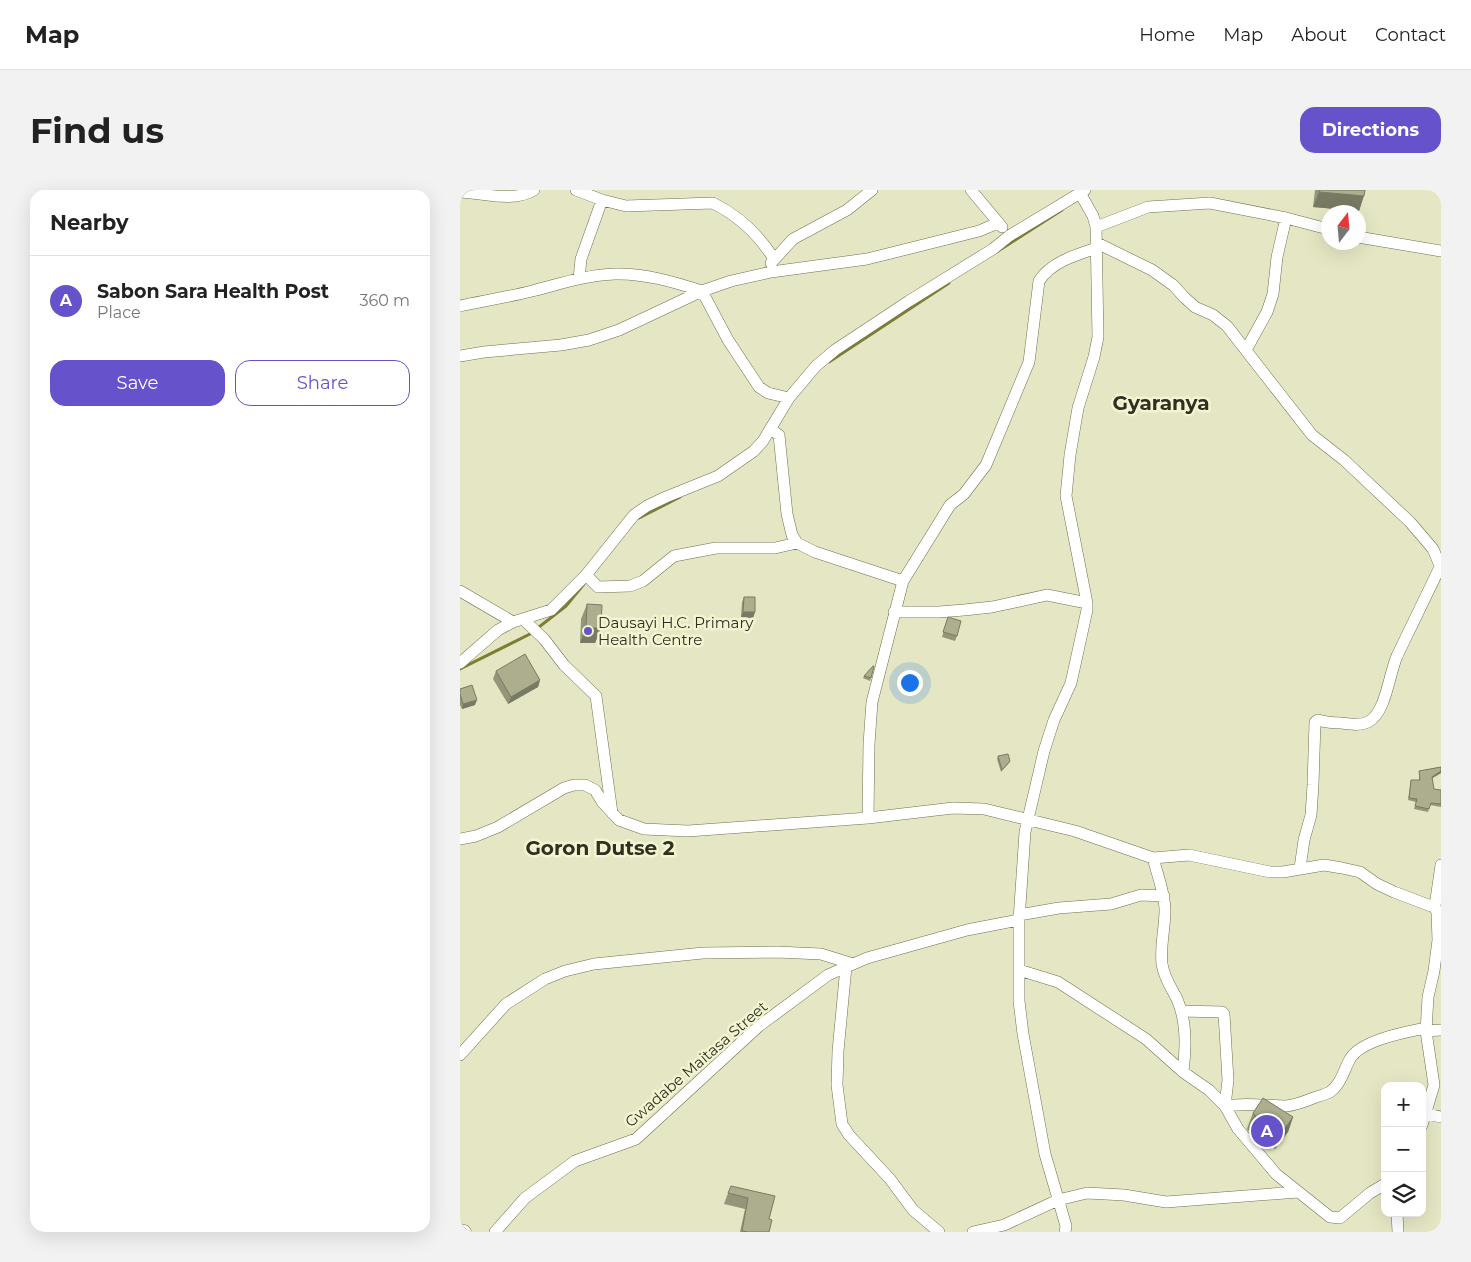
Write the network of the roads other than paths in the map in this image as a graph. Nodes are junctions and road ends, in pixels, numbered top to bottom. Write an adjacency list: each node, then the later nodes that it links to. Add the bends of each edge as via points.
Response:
1 (534, 190): 6 (street, via 515,196)
2 (576, 190): 8 (street)
3 (872, 190): 18 (street, via 847,210 793,239)
4 (971, 190): 12 (street)
5 (1210, 190): 9 (street)
6 (460, 192)
7 (1083, 192): 11 (street); 14 (street)
8 (602, 200): 18 (street, via 626,206 713,203 750,227); 20 (street, via 581,258)
9 (1210, 203): 10 (street); 11 (street, via 1148,207)
10 (1286, 218): 13 (street); 23 (street, via 1273,294)
11 (1094, 221): 16 (street)
12 (998, 223): 14 (street); 19 (street, via 979,232 867,259)
13 (1321, 227)
14 (1009, 236): 25 (street, via 835,350 816,366)
15 (1366, 238): 17 (street)
16 (1097, 245): 23 (street, via 1152,270 1195,307 1227,326); 30 (street, via 1068,258 1039,281 1029,362 986,465 964,494 950,505); 32 (street, via 1098,337 1078,408 1066,496)
17 (1441, 250)
18 (774, 259): 19 (street)
19 (761, 274): 21 (street)
20 (579, 279): 21 (street, via 616,274 640,275); 22 (street)
21 (702, 291): 24 (street, via 619,330 588,340); 25 (street, via 728,340 760,387 768,393)
22 (460, 306)
23 (1246, 350): 28 (street, via 1312,435 1344,460 1410,522 1433,549)
24 (460, 356)
25 (789, 398): 26 (street)
26 (774, 432): 27 (street, via 787,514); 29 (street, via 754,451 718,476 666,497 634,515)
27 (797, 543): 29 (street, via 776,548 716,548 674,556 643,581 630,586 598,587); 30 (street)
28 (1440, 566): 42 (street, via 1394,662 1376,716 1362,724 1315,722 1314,786)
29 (586, 575): 34 (street, via 551,610)
30 (903, 581): 33 (street)
31 (460, 591): 34 (street)
32 (1087, 603): 33 (street, via 1047,595 992,607); 38 (street, via 1071,683 1044,751)
33 (894, 612): 37 (street, via 872,702)
34 (518, 621): 35 (street, via 491,635); 36 (street, via 544,639 564,666 596,696)
35 (460, 663)
36 (612, 812): 37 (street, via 619,820 644,829 688,831); 39 (street, via 595,790 574,785 498,827)
37 (868, 818): 38 (street, via 954,808 984,809)
38 (1028, 819): 40 (street, via 1075,831); 45 (street)
39 (460, 839)
40 (1153, 858): 42 (street, via 1189,855 1270,872); 43 (street)
41 (1441, 865): 44 (street)
42 (1300, 868): 44 (street, via 1324,865 1360,872 1377,884)
43 (1164, 896): 45 (street, Gwadabe Maitasa Street, via 1140,895 1111,904 1059,908); 48 (street, via 1162,963 1166,981)
44 (1438, 911): 49 (street, via 1438,940)
45 (1019, 918): 46 (street, Gwadabe Maitasa Street, via 867,958); 47 (street)
46 (849, 966): 51 (street, via 821,954 777,952 703,953 594,964 545,979 506,1004); 64 (street, Gwadabe Maitasa Street, via 828,975 759,1026 636,1139 575,1162 525,1198); 65 (street, via 837,1068 842,1124 913,1210)
47 (1019, 970): 52 (street, via 1058,982 1146,1039); 60 (street, via 1023,1034 1045,1154)
48 (1182, 1011): 52 (street); 54 (street, via 1224,1014 1228,1080)
49 (1426, 1029): 50 (street); 53 (street); 54 (street, via 1391,1035 1355,1052 1330,1092 1286,1106 1239,1103)
50 (1441, 1030)
51 (460, 1055)
52 (1183, 1072): 54 (street)
53 (1438, 1084): 55 (street)
54 (1225, 1106): 59 (street, via 1238,1129 1276,1174)
55 (1426, 1114)
56 (1441, 1117): 57 (street)
57 (1426, 1119)
58 (1381, 1186): 59 (street, via 1340,1218 1334,1219)
59 (1298, 1192): 60 (street, via 1166,1202 1087,1193)
60 (1058, 1200): 66 (street, via 1004,1225); 67 (street)
61 (1397, 1217): 68 (street)
62 (460, 1231): 63 (street)
63 (464, 1232)
64 (495, 1232)
65 (939, 1232)
66 (973, 1232)
67 (1065, 1232)
68 (1398, 1232)

